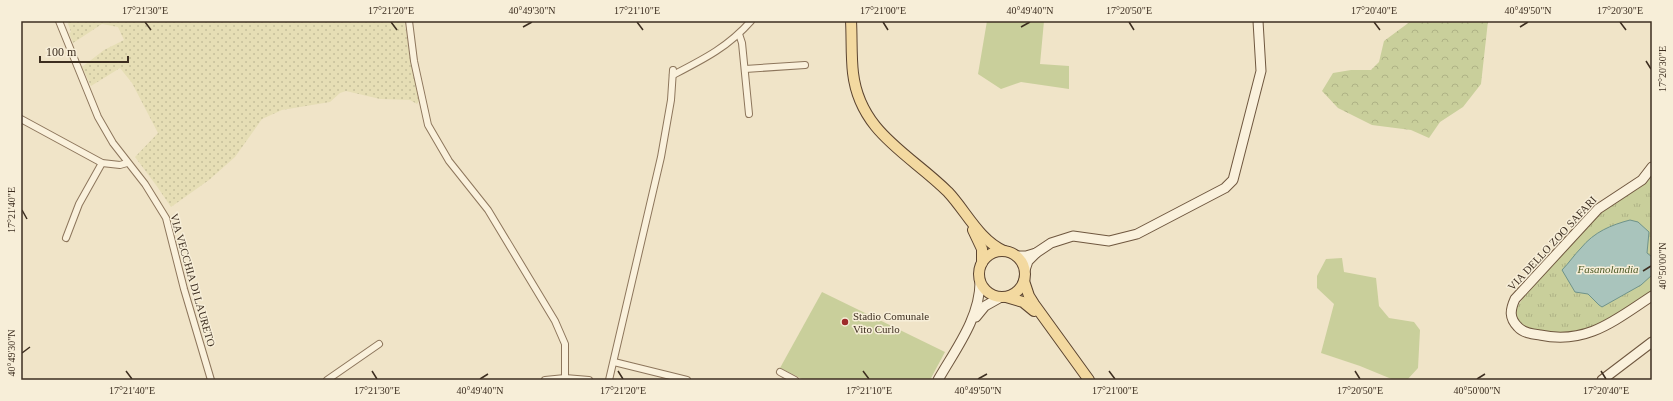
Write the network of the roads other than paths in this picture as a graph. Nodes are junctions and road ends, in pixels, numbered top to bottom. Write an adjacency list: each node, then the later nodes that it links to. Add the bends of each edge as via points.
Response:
1 (58, 21): 12 (street, VIA VECCHIA DI LAURETO, via 98,117)
2 (409, 21): 30 (street, via 414,60 428,125 449,161 488,210 555,321 565,344)
3 (751, 21): 6 (street)
4 (851, 21): 14 (main road, via 852,72 856,90 872,124 888,141 947,191)
5 (1258, 21): 17 (street, via 1261,71 1233,180 1225,188 1136,234 1109,241 1073,236)
6 (739, 34): 8 (street); 28 (street, via 711,55 673,72 671,100 660,157)
7 (805, 65): 8 (street)
8 (745, 69): 9 (street)
9 (749, 114)
10 (21, 119): 11 (street)
11 (102, 163): 12 (street); 15 (street, via 80,204)
12 (127, 163): 31 (street, VIA VECCHIA DI LAURETO, via 145,184 166,218 184,289)
13 (1652, 167): 22 (street, VIA DELLO ZOO SAFARI, via 1642,180 1598,209 1515,299 1511,317 1519,328 1528,333 1561,338 1576,337 1603,327)
14 (962, 209): 16 (main road, via 990,243); 19 (main road, via 980,244)
15 (66, 238)
16 (1004, 251): 18 (main road); 19 (main road, via 989,255)
17 (1036, 252): 18 (street); 20 (street, via 1028,261)
18 (1016, 256): 20 (main road, via 1021,261)
19 (982, 263): 21 (main road)
20 (1024, 276): 23 (main road, via 1015,293); 24 (main road, via 1029,296)
21 (980, 282): 23 (main road, via 987,291); 25 (street, via 978,302)
22 (1652, 296)
23 (1003, 297): 24 (main road, via 1023,302); 25 (street, via 985,306)
24 (1046, 322): 39 (main road)
25 (967, 329): 38 (street)
26 (1652, 342): 40 (street)
27 (379, 344): 32 (street)
28 (614, 362): 35 (street); 36 (street)
29 (780, 372): 37 (street)
30 (565, 378): 33 (street); 34 (street)
31 (212, 380)
32 (327, 380)
33 (545, 380)
34 (590, 380)
35 (609, 380)
36 (685, 380)
37 (795, 380)
38 (938, 380)
39 (1089, 380)
40 (1602, 380)

